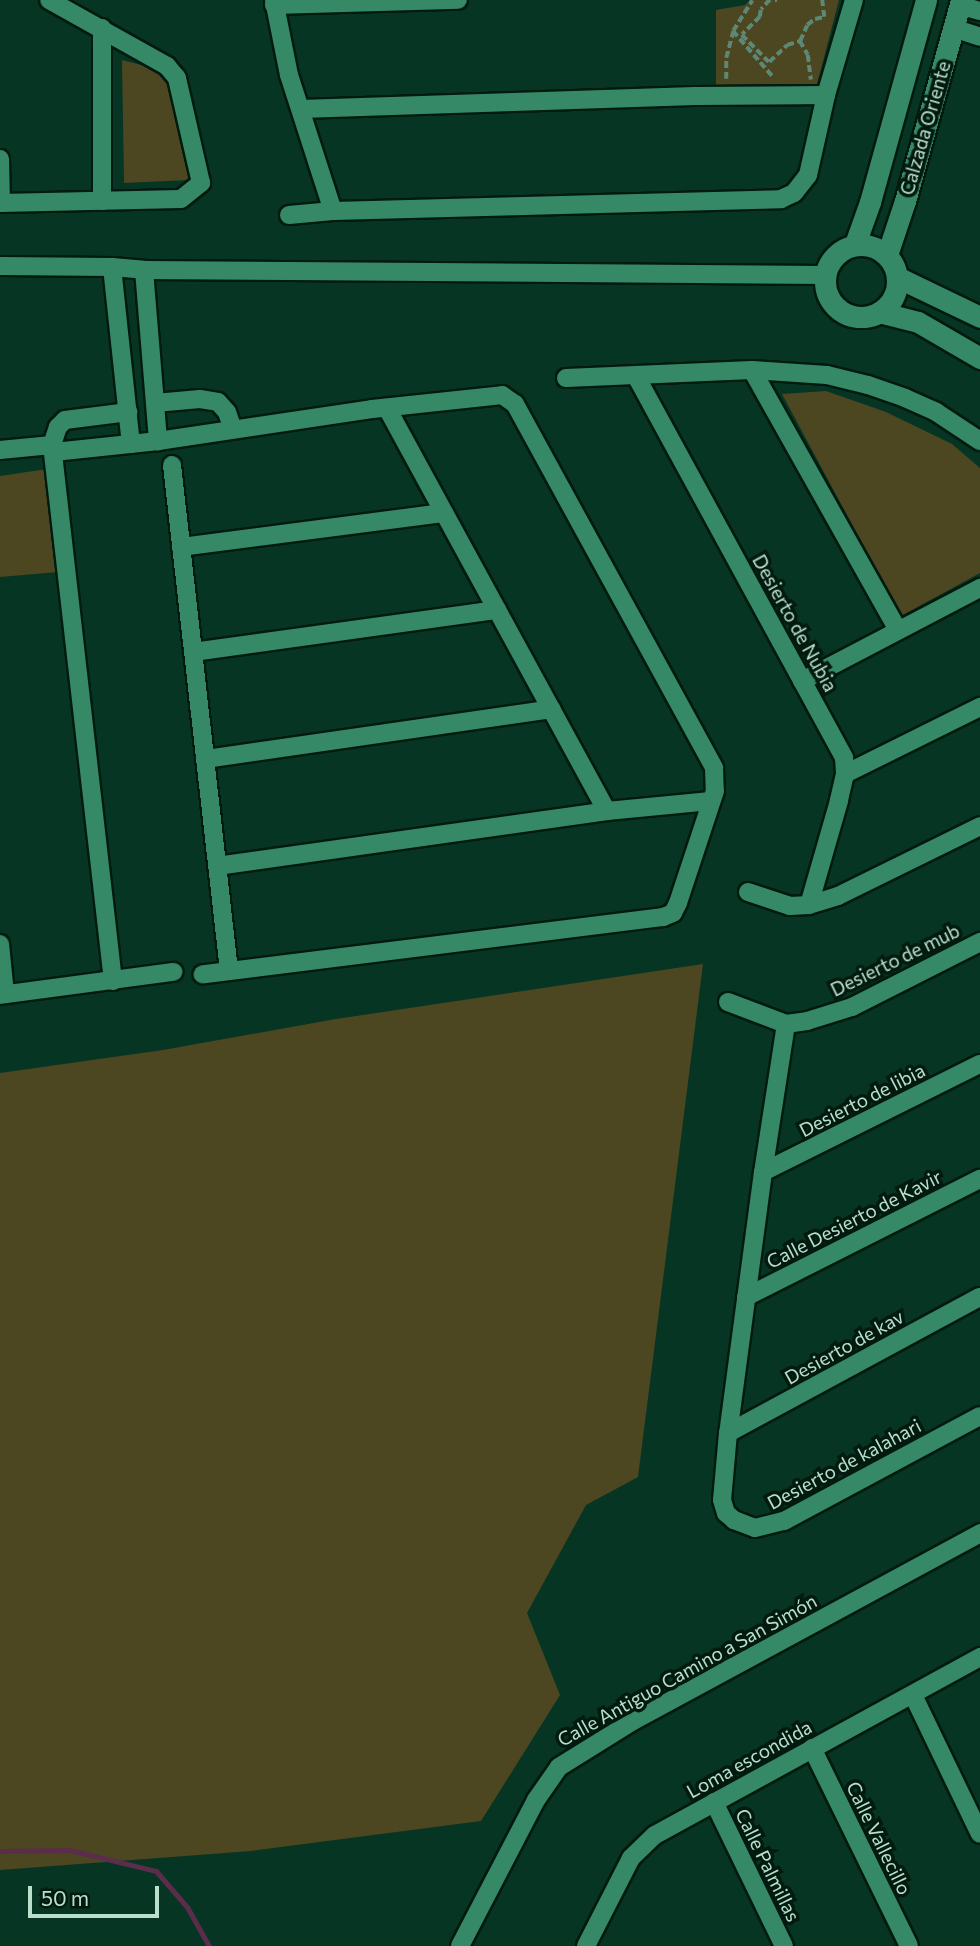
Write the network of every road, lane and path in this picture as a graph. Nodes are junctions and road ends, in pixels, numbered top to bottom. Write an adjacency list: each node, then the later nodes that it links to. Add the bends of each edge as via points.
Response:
1 (49, 0): 13 (street)
2 (458, 0): 8 (street)
3 (752, 0): 15 (path)
4 (761, 0): 10 (path)
5 (773, 0): 10 (path)
6 (822, 0): 17 (path, via 824,17 807,25)
7 (854, 0): 20 (street)
8 (274, 2): 21 (street)
9 (955, 2): 12 (street); 14 (street, Calzada Oriente)
10 (765, 4): 17 (path, via 743,35 769,62 787,45)
11 (923, 9): 14 (street); 27 (street, Calzada Oriente)
12 (980, 12)
13 (102, 28): 23 (street); 23 (street, via 167,66 177,78 201,183 181,199)
14 (953, 28): 16 (street); 28 (street, Calzada Oriente)
15 (733, 31): 18 (path, via 726,58); 19 (path)
16 (980, 37)
17 (800, 41): 20 (path)
18 (726, 86)
19 (779, 86)
20 (820, 95): 21 (street); 25 (street, via 808,175 794,194 781,199)
21 (301, 109): 25 (street)
22 (0, 159): 24 (street)
23 (103, 201): 24 (street)
24 (0, 203)
25 (333, 211): 26 (street)
26 (289, 215)
27 (855, 244): 28 (street, via 867,244); 32 (street, via 835,254)
28 (887, 255): 33 (street)
29 (0, 266): 30 (street)
30 (112, 267): 31 (street); 42 (street)
31 (144, 270): 32 (street); 40 (street)
32 (825, 275): 34 (street, via 828,298 835,307 856,317)
33 (897, 277): 34 (street, via 893,298); 35 (street)
34 (879, 312): 36 (street, via 918,322)
35 (980, 317)
36 (980, 358)
37 (752, 370): 38 (street); 45 (street, via 827,375 869,384 936,412); 54 (street)
38 (636, 376): 39 (street); 56 (street, Desierto de Nubia)
39 (566, 378)
40 (155, 403): 43 (street, via 218,402); 44 (street)
41 (387, 408): 43 (street); 50 (street); 61 (street, via 502,395 514,404 714,768)
42 (128, 412): 46 (street); 47 (street, via 65,420 58,427)
43 (233, 429): 44 (street)
44 (158, 440): 46 (street)
45 (980, 441)
46 (131, 444): 47 (street)
47 (53, 448): 48 (street); 72 (street)
48 (0, 450)
49 (172, 465): 51 (street)
50 (444, 513): 51 (street); 53 (street)
51 (181, 547): 55 (street)
52 (980, 588): 54 (street)
53 (497, 610): 55 (street); 58 (street)
54 (898, 630): 56 (street)
55 (193, 652): 59 (street)
56 (802, 681): 60 (street, Desierto de Nubia, via 837,741)
57 (980, 707): 60 (street)
58 (551, 709): 59 (street); 62 (street)
59 (205, 759): 64 (street)
60 (845, 774): 66 (street, Desierto de Nubia)
61 (711, 802): 62 (street); 69 (street, via 678,903 673,913 663,917)
62 (607, 811): 64 (street)
63 (980, 826): 66 (street, via 838,896)
64 (217, 866): 69 (street)
65 (748, 892): 66 (street, via 790,906)
66 (809, 905)
67 (980, 942): 75 (street, Desierto de mub, via 852,1007)
68 (0, 944): 73 (street)
69 (229, 971): 71 (street)
70 (173, 972): 72 (street)
71 (203, 974)
72 (113, 981): 73 (street)
73 (3, 994)
74 (728, 1002): 75 (street)
75 (786, 1024): 77 (street)
76 (980, 1064): 77 (street, Desierto de libia)
77 (762, 1172): 79 (street)
78 (980, 1179): 79 (street, Calle Desierto de Kavir)
79 (746, 1297): 82 (street)
80 (980, 1297): 82 (street, Desierto de kav)
81 (980, 1416): 82 (street, Desierto de kalahari, via 784,1521 755,1528 734,1520 722,1500)
82 (728, 1433)
83 (980, 1533): 89 (street, Calle Antiguo Camino a San Simón, via 633,1721 559,1767 536,1800)
84 (980, 1657): 85 (street, Loma escondida)
85 (913, 1695): 86 (street, Loma escondida); 88 (street)
86 (812, 1748): 87 (street, Loma escondida); 92 (street, Calle Vallecillo)
87 (714, 1802): 90 (street, Loma escondida, via 640,1846); 91 (street, Calle Palmillas)
88 (980, 1834)
89 (463, 1945)
90 (586, 1946)
91 (784, 1946)
92 (909, 1946)

